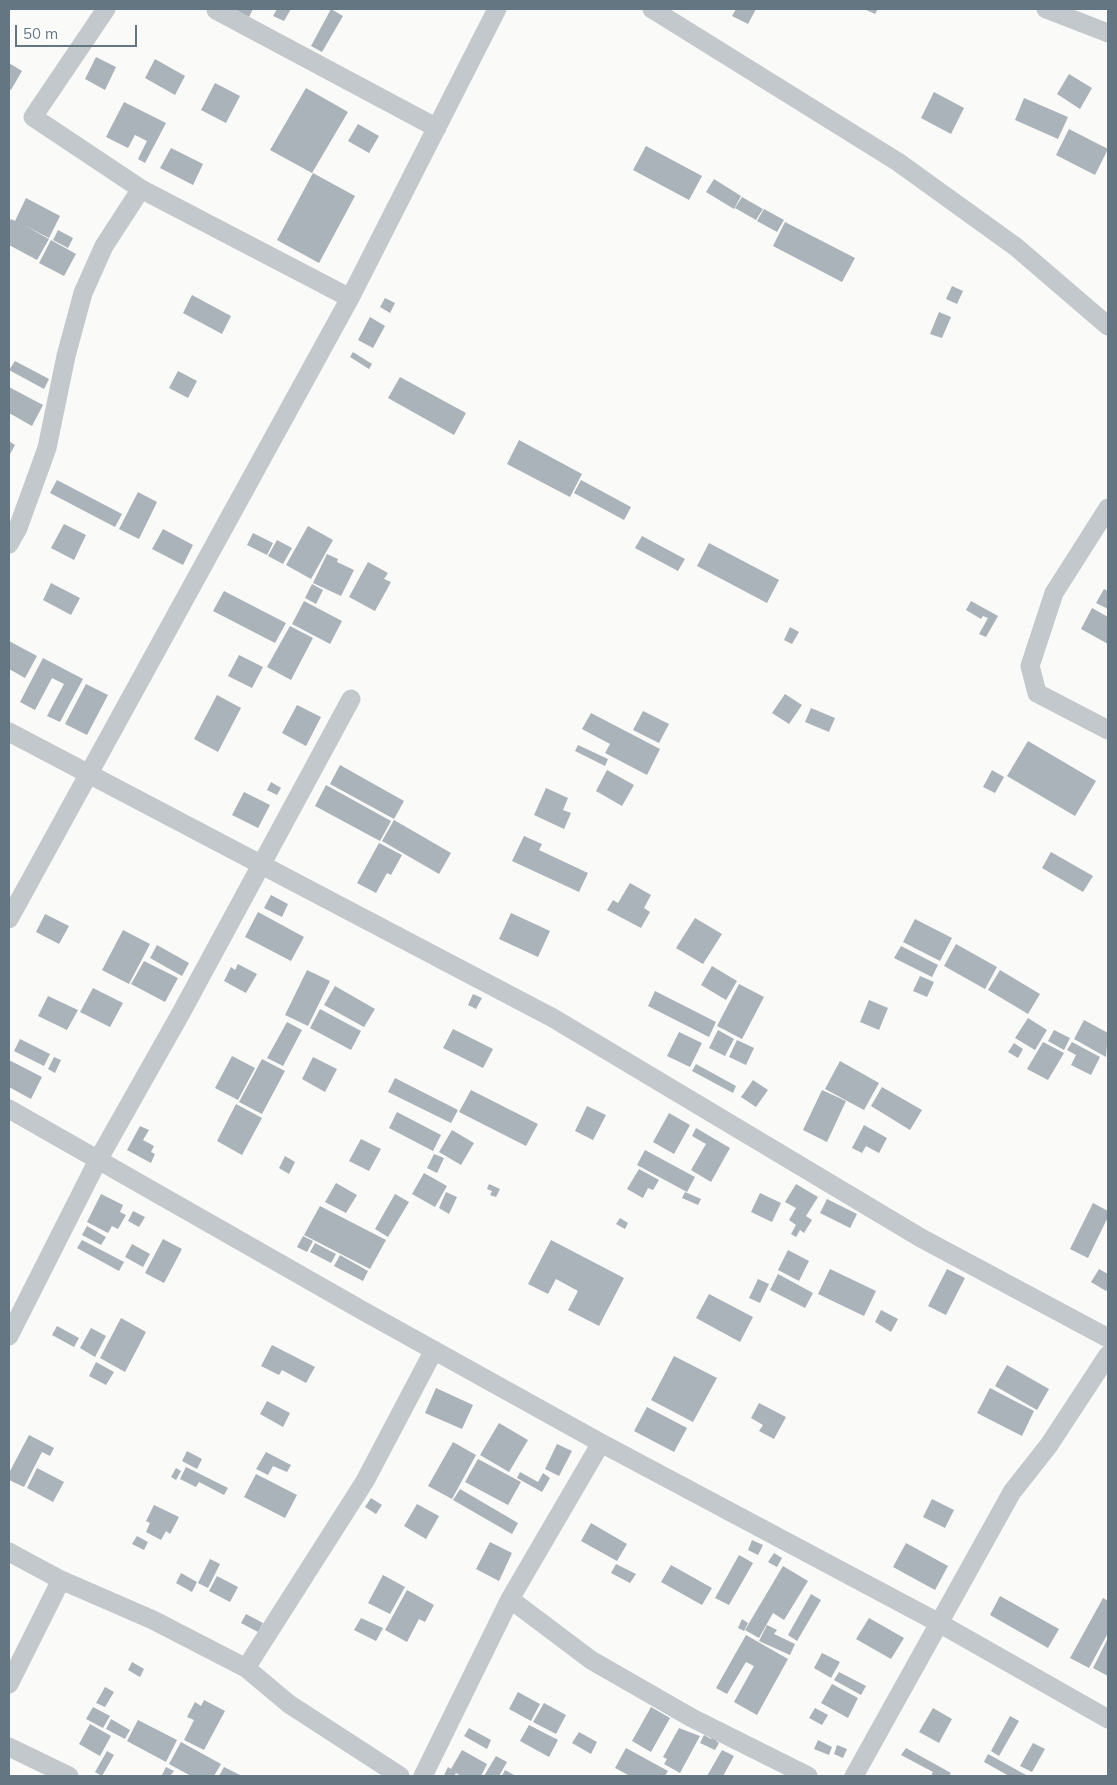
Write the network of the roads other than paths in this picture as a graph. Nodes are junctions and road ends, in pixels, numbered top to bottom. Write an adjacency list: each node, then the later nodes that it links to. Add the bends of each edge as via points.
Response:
1 (106, 9): 8 (street, via 32,116)
2 (497, 9): 7 (street)
3 (652, 9): 10 (street, via 898,162 1016,247)
4 (1046, 9): 6 (street)
5 (216, 10): 7 (street)
6 (1108, 34)
7 (437, 128): 9 (street)
8 (141, 189): 9 (street); 12 (street, via 104,246 83,294 47,448)
9 (350, 298): 16 (street)
10 (1108, 326)
11 (1108, 508): 14 (street, via 1054,593 1030,666 1037,693)
12 (9, 544)
13 (351, 699): 17 (street)
14 (1108, 730)
15 (9, 732): 16 (street)
16 (89, 775): 17 (street); 18 (street)
17 (260, 864): 20 (street); 22 (street, via 554,1018 921,1238)
18 (9, 918)
19 (9, 1109): 20 (street)
20 (98, 1160): 21 (street); 23 (street)
21 (9, 1336)
22 (1108, 1338)
23 (434, 1350): 25 (street); 30 (street, via 365,1481)
24 (1108, 1355): 29 (street, via 1049,1446 1012,1492)
25 (602, 1443): 28 (street); 29 (street)
26 (9, 1552): 27 (street)
27 (61, 1580): 30 (street, via 153,1620); 31 (street)
28 (510, 1599): 36 (street); 37 (street, via 591,1660 692,1718)
29 (939, 1623): 32 (street); 38 (street)
30 (246, 1668): 35 (street, via 288,1704)
31 (9, 1684)
32 (1108, 1719)
33 (9, 1747): 34 (street)
34 (69, 1776)
35 (400, 1776)
36 (423, 1776)
37 (808, 1776)
38 (854, 1776)

